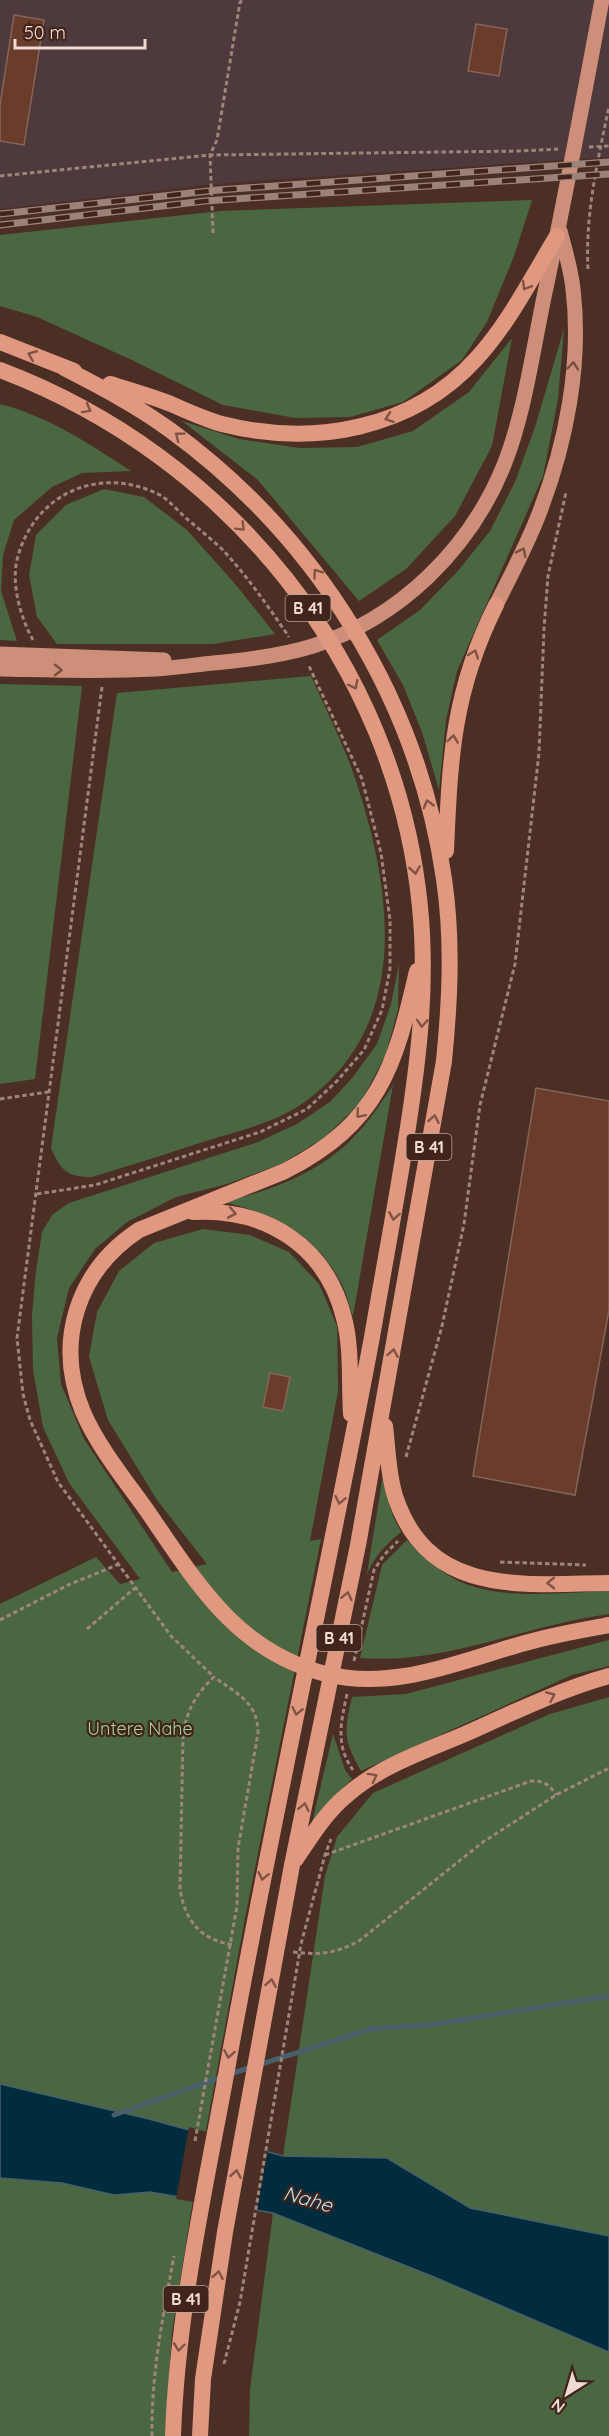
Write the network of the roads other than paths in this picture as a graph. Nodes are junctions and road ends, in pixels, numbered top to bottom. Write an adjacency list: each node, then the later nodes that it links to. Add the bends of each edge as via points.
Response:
1 (602, 0): 2 (main road)
2 (558, 231): 4 (highway, B 41, one-way to 4, via 492,341 465,371 411,410 368,425 299,434 245,429); 8 (main road, one-way to 2, via 548,488 570,396 575,334 573,289); 10 (main road, B 41, via 513,438 494,486 470,529 424,581 387,610 336,638 267,657)
3 (0, 342): 4 (highway, B 41, one-way to 3)
4 (64, 368): 12 (highway, B 41, one-way to 4, via 429,807 406,734 360,639 312,567 260,506 201,453 136,407)
5 (0, 370): 7 (highway, B 41)
6 (0, 379): 7 (highway, B 41)
7 (35, 383): 13 (highway, B 41, one-way to 13, via 128,433 197,485 253,538 303,600 346,669 391,773 414,862)
8 (496, 605): 12 (highway, one-way to 8, via 458,706 474,653)
9 (0, 654): 10 (main road, B 41)
10 (215, 663): 11 (main road, B 41, one-way to 10, via 157,669)
11 (0, 669)
12 (444, 882): 15 (highway, B 41, one-way to 12, via 444,1061 450,1005)
13 (423, 944): 14 (highway, one-way to 14, via 395,1057 358,1118 324,1149 295,1166); 16 (highway, B 41, one-way to 16, via 419,1062)
14 (155, 1222): 16 (highway, one-way to 16, via 193,1212 232,1213 269,1224 314,1258 333,1287 345,1320); 18 (highway, B 41, via 112,1250 82,1292 73,1326 73,1378 90,1426 203,1592 230,1622 268,1651 309,1669 345,1678 382,1680)
15 (383, 1410): 17 (highway, B 41, one-way to 15, via 502,1583 469,1575 441,1560 411,1530 396,1499); 20 (highway, B 41, one-way to 15)
16 (352, 1442): 21 (highway, B 41, one-way to 21, via 251,1935 198,2227 179,2352)
17 (609, 1582)
18 (609, 1625)
19 (609, 1676): 20 (highway, B 41, one-way to 19, via 331,1810 371,1778 560,1692)
20 (292, 1865): 22 (highway, B 41, one-way to 20, via 203,2379 225,2232)
21 (172, 2436)
22 (200, 2436)

